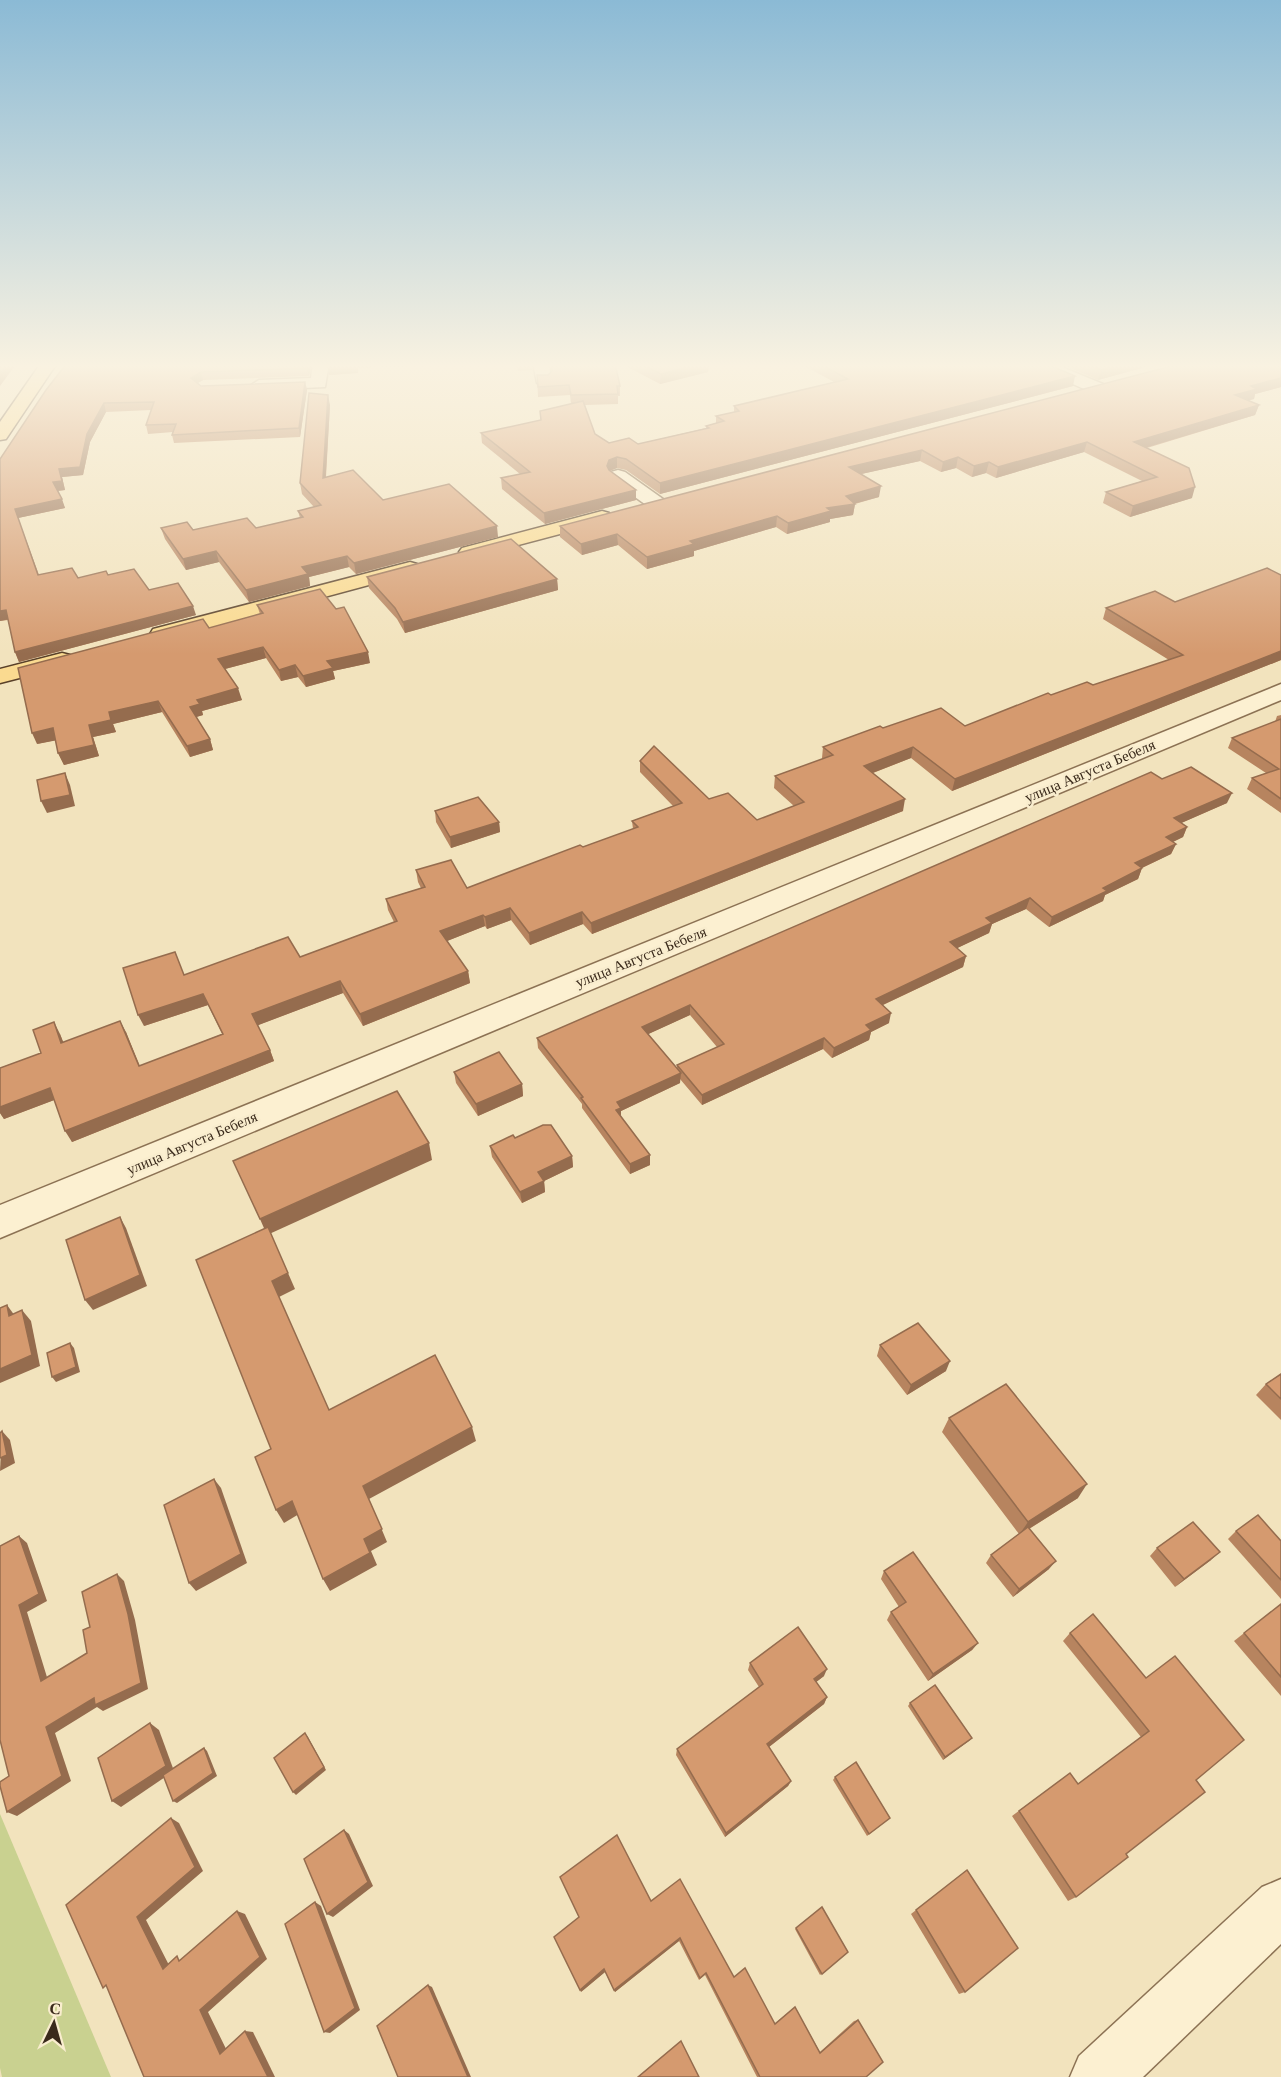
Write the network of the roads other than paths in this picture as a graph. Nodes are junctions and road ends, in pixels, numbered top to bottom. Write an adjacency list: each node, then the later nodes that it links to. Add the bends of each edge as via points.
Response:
1 (618, 476): 3 (street)
2 (680, 497): 3 (main road)
3 (656, 503): 4 (main road)
4 (449, 558)
5 (426, 564): 6 (main road)
6 (138, 640)
7 (81, 655): 8 (main road)
8 (0, 676)
9 (1281, 691): 10 (street, улица Августа Бебеля)
10 (0, 1222)
11 (1281, 1906): 12 (street)
12 (1100, 2077)

